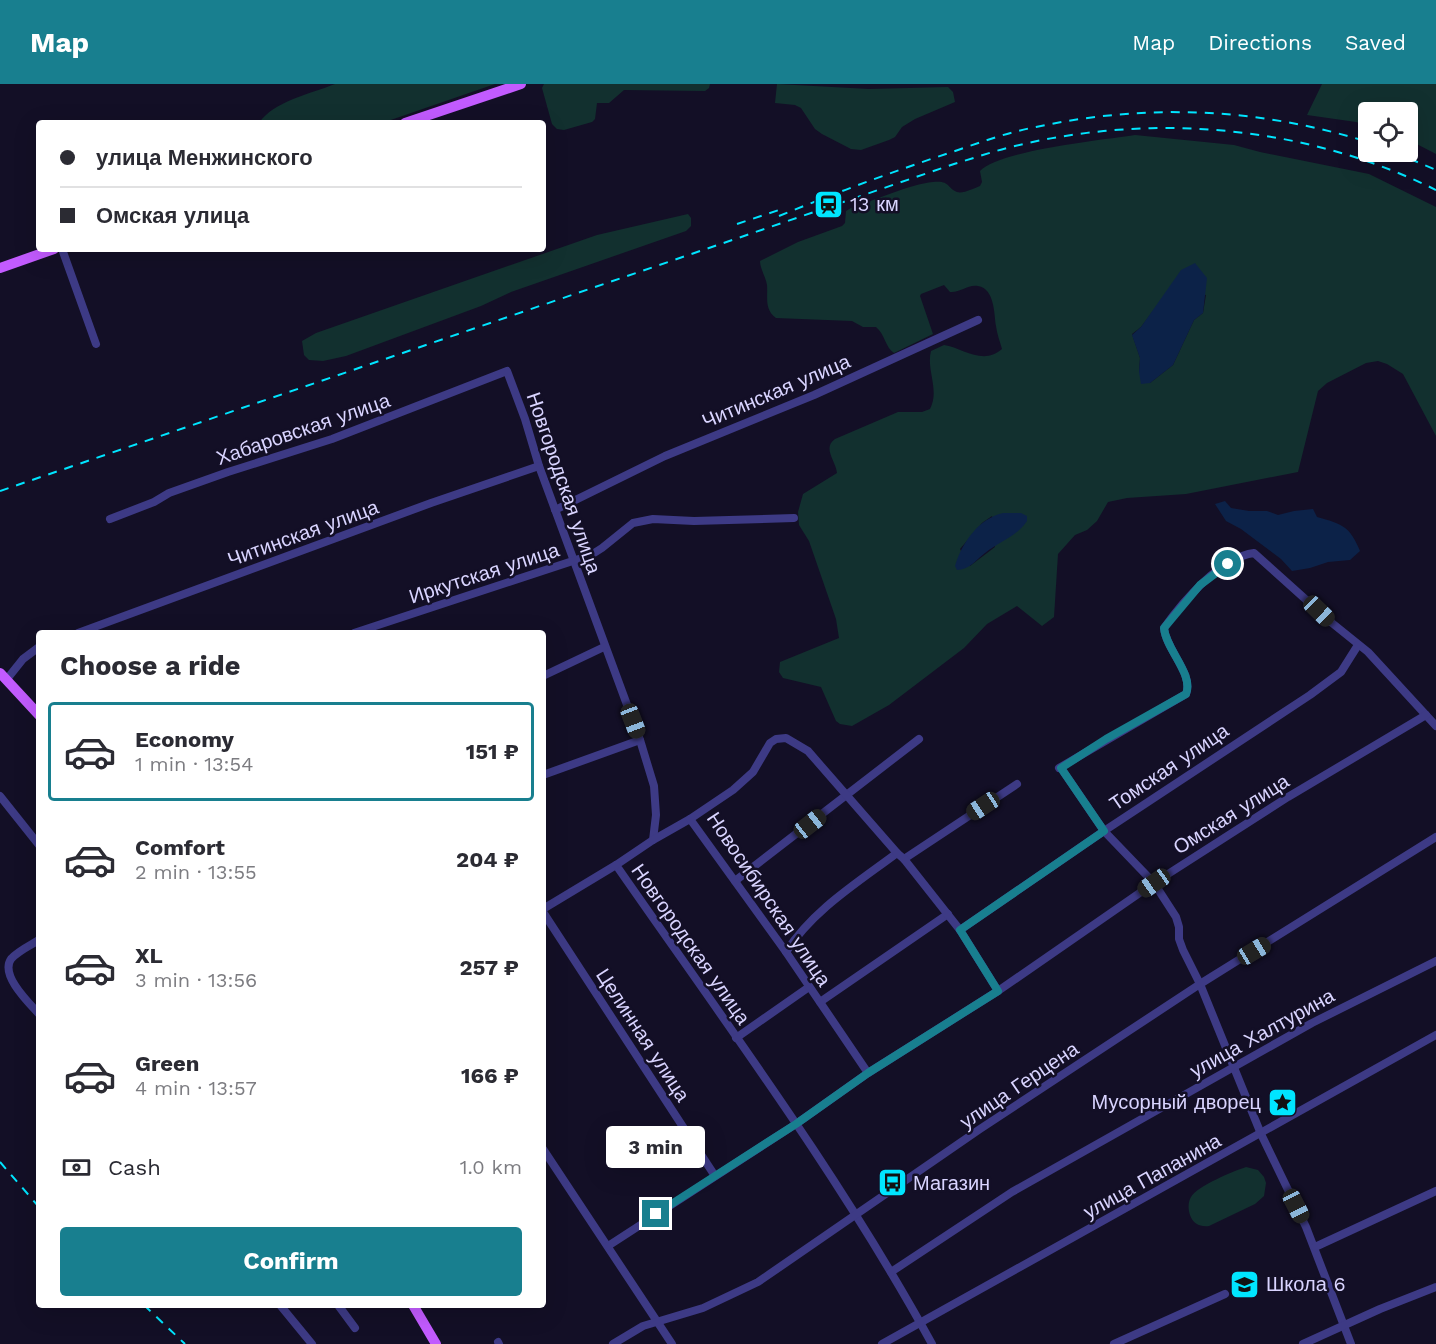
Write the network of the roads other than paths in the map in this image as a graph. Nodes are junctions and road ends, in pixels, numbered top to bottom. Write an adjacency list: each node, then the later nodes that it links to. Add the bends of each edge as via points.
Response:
1 (521, 84): 2 (main road)
2 (414, 120)
3 (45, 252): 5 (main road)
4 (63, 252): 7 (street)
5 (0, 268)
6 (978, 320): 10 (street, Читинская улица, via 814,395 664,456)
7 (96, 344)
8 (507, 371): 9 (street, Новгородская улица); 12 (street, Хабаровская улица, via 332,439 170,493)
9 (539, 466): 10 (street, Новгородская улица); 14 (street, Читинская улица)
10 (555, 510): 13 (street, Новгородская улица)
11 (794, 518): 13 (street, Иркутская улица, via 653,519 633,523 602,548)
12 (110, 519)
13 (574, 561): 15 (street, Иркутская улица); 17 (street, Новгородская улица)
14 (86, 630)
15 (363, 630)
16 (1358, 645): 22 (street); 31 (street, Томская улица, via 1341,672 1310,695); 31 (street, via 1254,553 1242,554 1200,585 1164,628 1165,639 1186,676 1186,694 1059,768)
17 (604, 647): 19 (street); 25 (street, Новгородская улица)
18 (36, 649): 20 (street)
19 (546, 675)
20 (3, 676): 21 (main road)
21 (36, 713)
22 (1426, 715): 23 (street); 39 (street, Омская улица)
23 (1436, 726)
24 (919, 739): 28 (street)
25 (640, 740): 26 (street); 34 (street, Новгородская улица, via 654,786)
26 (546, 774)
27 (1017, 784): 36 (street)
28 (847, 795): 30 (street, Новосибирская улица, via 808,751 786,738 776,739 753,772); 35 (street); 38 (street)
29 (0, 796): 33 (street)
30 (690, 819): 34 (street); 38 (street, Новосибирская улица)
31 (1104, 831): 39 (street); 43 (street, Томская улица)
32 (1436, 837): 47 (street, улица Герцена)
33 (36, 840)
34 (653, 840): 37 (street, Новгородская улица)
35 (897, 853): 36 (street); 45 (street, via 819,912 796,935)
36 (904, 859): 41 (street)
37 (616, 865): 40 (street); 53 (street, Новгородская улица)
38 (735, 881): 45 (street, Новосибирская улица)
39 (1154, 883): 47 (street, via 1176,917 1179,939); 49 (street, Омская улица)
40 (546, 909)
41 (948, 914): 43 (street); 50 (street)
42 (546, 916): 59 (street, Целинная улица)
43 (960, 930): 49 (street)
44 (36, 942): 51 (street, via 12,958 7,967 9,979)
45 (786, 952): 48 (street, Новосибирская улица)
46 (1436, 960): 54 (street, улица Халтурина)
47 (1200, 984): 54 (street); 61 (street, улица Герцена)
48 (809, 987): 50 (street, Новосибирская улица); 53 (street)
49 (998, 991): 55 (street, Омская улица)
50 (820, 1002): 55 (street, Новосибирская улица)
51 (36, 1010)
52 (1436, 1035): 57 (street, улица Папанина)
53 (736, 1038): 56 (street, Новгородская улица)
54 (1233, 1068): 57 (street); 64 (street, улица Халтурина, via 1012,1192)
55 (868, 1073): 56 (street, Омская улица)
56 (796, 1124): 59 (street, Омская улица); 61 (street, Новгородская улица)
57 (1261, 1134): 63 (street); 71 (street, улица Папанина)
58 (546, 1153): 62 (street)
59 (715, 1176): 62 (street, Омская улица)
60 (1436, 1191): 63 (street)
61 (855, 1216): 64 (street, Новгородская улица); 70 (street, улица Герцена, via 758,1282 704,1308)
62 (608, 1246): 70 (street)
63 (1315, 1247): 72 (street)
64 (891, 1272): 71 (street, Новгородская улица)
65 (1436, 1287): 72 (street)
66 (1226, 1294): 80 (street)
67 (282, 1308): 74 (street)
68 (340, 1308): 73 (street)
69 (415, 1308): 75 (main road)
70 (657, 1321): 76 (street, улица Герцена); 77 (street)
71 (920, 1323): 78 (street, улица Папанина); 79 (street, Новгородская улица)
72 (1344, 1326): 81 (street); 82 (street)
73 (355, 1328)
74 (312, 1344)
75 (436, 1344)
76 (613, 1344)
77 (672, 1344)
78 (882, 1344)
79 (932, 1344)
80 (1114, 1344)
81 (1303, 1344)
82 (1351, 1344)

